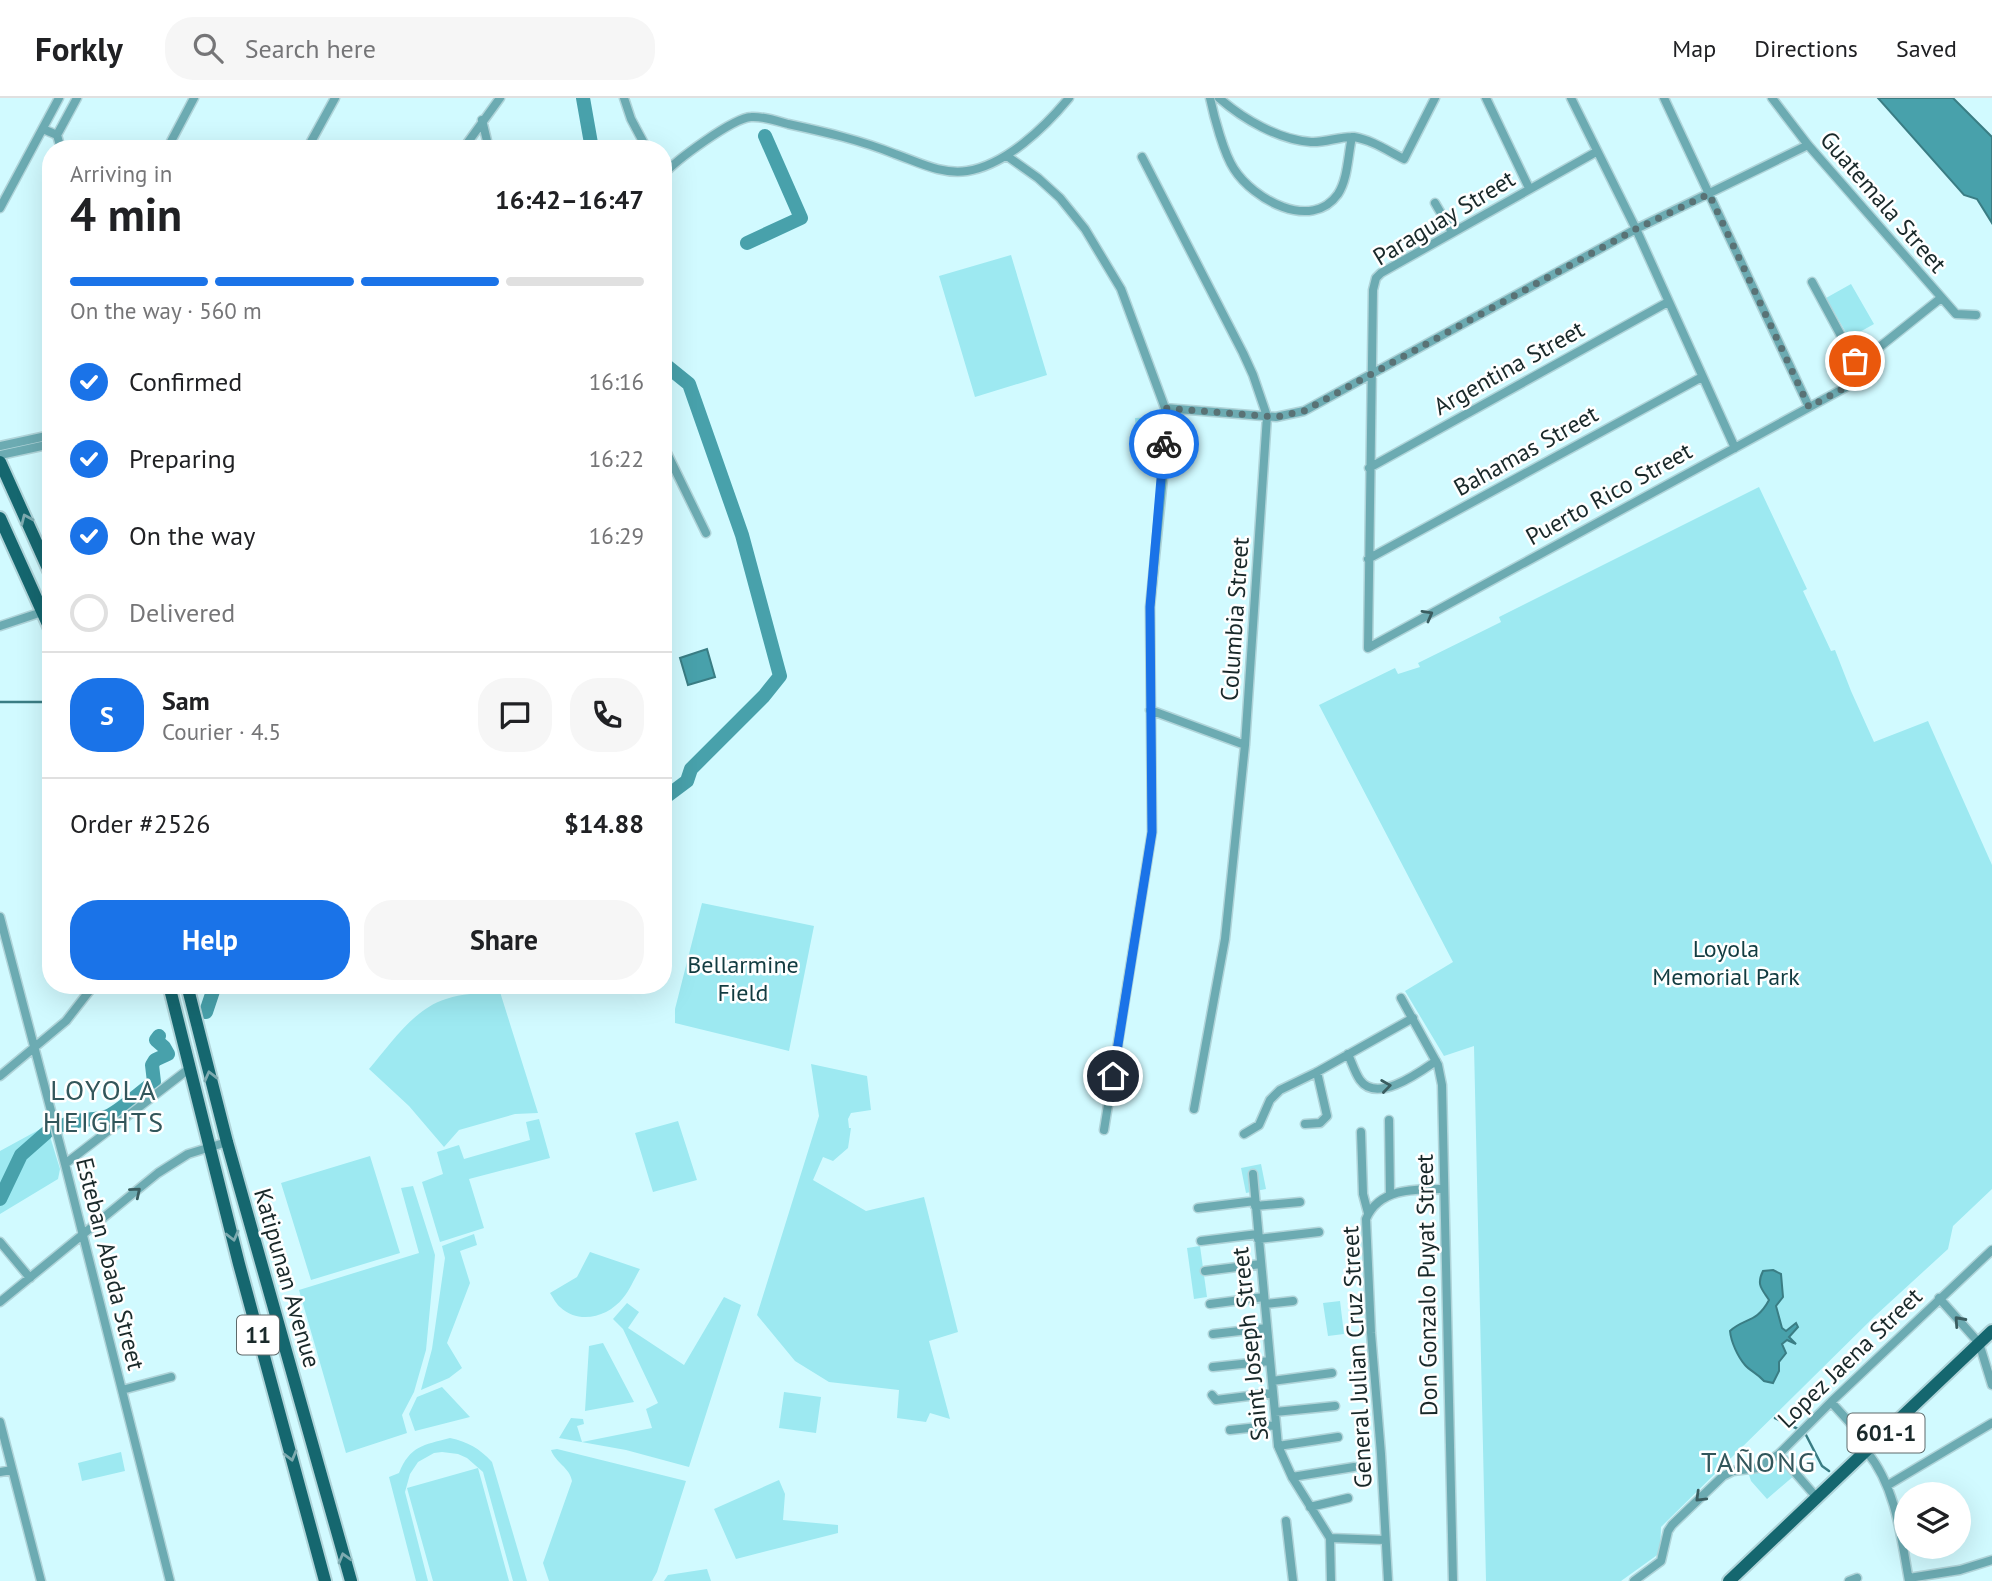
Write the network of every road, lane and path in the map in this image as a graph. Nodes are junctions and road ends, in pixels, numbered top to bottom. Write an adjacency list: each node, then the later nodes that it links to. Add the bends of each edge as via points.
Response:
1 (59, 98): 16 (street)
2 (77, 98): 17 (street)
3 (194, 98): 20 (street)
4 (335, 98): 21 (street)
5 (500, 98): 15 (street)
6 (624, 98): 24 (street)
7 (1069, 98): 27 (street, via 1054,117)
8 (1210, 98): 18 (street, via 1233,169 1260,195 1292,210 1321,208 1338,195)
9 (1219, 98): 18 (street, via 1277,133 1309,142)
10 (1435, 98): 18 (street, via 1406,158)
11 (1486, 98): 30 (street)
12 (1571, 98): 26 (street)
13 (1664, 98): 31 (street)
14 (1772, 98): 25 (street, Guatemala Street)
15 (482, 120): 22 (street); 23 (street)
16 (43, 129): 17 (street); 33 (street)
17 (57, 135): 19 (street)
18 (1352, 137)
19 (58, 140)
20 (172, 140)
21 (312, 140)
22 (469, 140)
23 (487, 140)
24 (642, 140)
25 (1808, 145): 31 (street); 37 (street, Guatemala Street)
26 (1596, 152): 30 (street, Paraguay Street); 34 (street)
27 (1007, 156): 29 (street, via 965,172 936,169 862,141 755,116 737,122); 44 (street, via 1038,177 1085,229 1121,289)
28 (1142, 157): 45 (street, Columbia Street, via 1243,353)
29 (672, 167)
30 (1529, 188): 35 (street, Paraguay Street)
31 (1709, 194): 34 (street); 43 (street)
32 (1435, 203): 35 (street)
33 (0, 208)
34 (1636, 229): 38 (street); 41 (street)
35 (1452, 232): 41 (street, Paraguay Street, via 1377,278)
36 (1812, 282): 40 (street)
37 (1941, 298): 39 (street, Guatemala Street, via 1956,314); 40 (street, Guatemala Street, via 1872,353)
38 (1668, 302): 42 (street); 53 (street, Argentina Street)
39 (1976, 315)
40 (1863, 369): 43 (street, Puerto Rico Street, via 1850,385)
41 (1371, 375): 45 (street, via 1304,411); 53 (street, Paraguay Street)
42 (1702, 377): 49 (street); 57 (street, Bahamas Street)
43 (1809, 407): 49 (street, Puerto Rico Street)
44 (1165, 408): 45 (street); 61 (street, via 1150,607)
45 (1267, 416): 62 (street, Columbia Street)
46 (42, 437): 47 (street)
47 (0, 446)
48 (42, 446): 50 (street)
49 (1735, 448): 60 (street, Puerto Rico Street, one-way to 49)
50 (0, 455)
51 (0, 462): 56 (main road, one-way to 51)
52 (672, 463): 55 (street)
53 (1369, 468): 57 (street, Paraguay Street)
54 (0, 518): 58 (main road)
55 (706, 533)
56 (42, 555)
57 (1368, 559): 60 (street, Paraguay Street)
58 (42, 612): 59 (street)
59 (0, 625)
60 (1368, 648)
61 (1150, 710): 62 (street); 78 (street, via 1152,832)
62 (1245, 745): 75 (street, Columbia Street, via 1225,939)
63 (0, 917): 69 (street, Esteban Abada Street)
64 (87, 994): 69 (street, via 66,1021)
65 (171, 994): 72 (main road, Katipunan Avenue / 11)
66 (189, 994): 81 (main road, Katipunan Avenue / 11, one-way to 66)
67 (1401, 998): 68 (street, Don Gonzalo Puyat Street)
68 (1413, 1018): 70 (street); 71 (street, Don Gonzalo Puyat Street)
69 (34, 1049): 74 (street); 83 (street, Esteban Abada Street)
70 (1348, 1054): 71 (street, one-way to 71, via 1362,1082 1372,1088 1409,1081); 73 (street)
71 (1436, 1061): 85 (street, Don Gonzalo Puyat Street, via 1443,1099)
72 (190, 1068): 82 (main road, Katipunan Avenue / 11); 83 (street)
73 (1317, 1072): 77 (street, via 1326,1116 1320,1123); 80 (street, via 1275,1093 1259,1125)
74 (0, 1076)
75 (1194, 1109)
76 (1389, 1120): 86 (street)
77 (1305, 1124)
78 (1104, 1130)
79 (1361, 1132): 90 (street)
80 (1244, 1134)
81 (227, 1142): 82 (street); 145 (main road, Katipunan Avenue / 11, one-way to 81)
82 (211, 1146): 92 (street, one-way to 82, via 158,1173); 144 (main road, Katipunan Avenue / 11, one-way to 144)
83 (65, 1164): 92 (street, Esteban Abada Street)
84 (1253, 1174): 88 (street, Saint Joseph Street)
85 (1443, 1189): 86 (street); 149 (street, Don Gonzalo Puyat Street)
86 (1390, 1195): 90 (street, General Julian Cruz Street)
87 (1300, 1202): 88 (street)
88 (1255, 1203): 89 (street); 93 (street, Saint Joseph Street)
89 (1198, 1208)
90 (1368, 1213): 139 (street, General Julian Cruz Street, via 1365,1234)
91 (1319, 1232): 93 (street)
92 (83, 1234): 99 (street); 115 (street, Esteban Abada Street)
93 (1258, 1236): 94 (street); 97 (street, Saint Joseph Street)
94 (1201, 1241)
95 (0, 1242): 99 (street)
96 (1992, 1250): 100 (street, Lopez Jaena Street)
97 (1261, 1264): 98 (street); 101 (street, Saint Joseph Street)
98 (1205, 1271)
99 (30, 1278): 103 (street)
100 (1939, 1298): 108 (street, one-way to 100); 118 (street, Lopez Jaena Street)
101 (1264, 1301): 102 (street); 104 (street); 105 (street, Saint Joseph Street)
102 (1293, 1301)
103 (0, 1302)
104 (1210, 1304)
105 (1267, 1328): 107 (street); 109 (street, Saint Joseph Street)
106 (1992, 1331): 108 (main road, 601-1)
107 (1213, 1334)
108 (1979, 1343): 114 (street); 127 (main road, 601-1)
109 (1270, 1361): 110 (street); 113 (street, Saint Joseph Street)
110 (1213, 1367)
111 (1332, 1373): 113 (street)
112 (171, 1377): 115 (street)
113 (1272, 1381): 116 (street, Saint Joseph Street)
114 (1992, 1385)
115 (121, 1390): 143 (street, Esteban Abada Street)
116 (1273, 1393): 117 (street, via 1216,1400); 120 (street, Saint Joseph Street)
117 (1212, 1395)
118 (1831, 1402): 127 (street); 128 (street, Lopez Jaena Street)
119 (1335, 1406): 120 (street)
120 (1275, 1412): 123 (street, Saint Joseph Street)
121 (0, 1422): 130 (street)
122 (1992, 1423): 133 (street)
123 (1276, 1425): 124 (street); 126 (street, Saint Joseph Street)
124 (1230, 1430)
125 (1338, 1437): 126 (street)
126 (1278, 1446): 132 (street, Saint Joseph Street)
127 (1870, 1450): 133 (street); 135 (main road, 601-1)
128 (1779, 1454): 135 (street, Lopez Jaena Street); 150 (street, one-way to 150, via 1766,1464 1718,1480 1672,1525 1661,1561)
129 (1354, 1467): 132 (street)
130 (12, 1470): 131 (street); 142 (street)
131 (0, 1472)
132 (1292, 1477): 136 (street, Saint Joseph Street)
133 (1888, 1485): 141 (street)
134 (1348, 1498): 136 (street)
135 (1818, 1499): 151 (main road, 601-1)
136 (1310, 1507): 138 (street, Saint Joseph Street)
137 (1286, 1521): 146 (street)
138 (1330, 1538): 139 (street); 147 (street)
139 (1385, 1540): 148 (street, General Julian Cruz Street)
140 (1992, 1560): 141 (street)
141 (1909, 1580)
142 (41, 1581)
143 (170, 1581)
144 (325, 1581)
145 (351, 1581)
146 (1293, 1581)
147 (1331, 1581)
148 (1388, 1581)
149 (1453, 1581)
150 (1634, 1581)
151 (1730, 1581)

